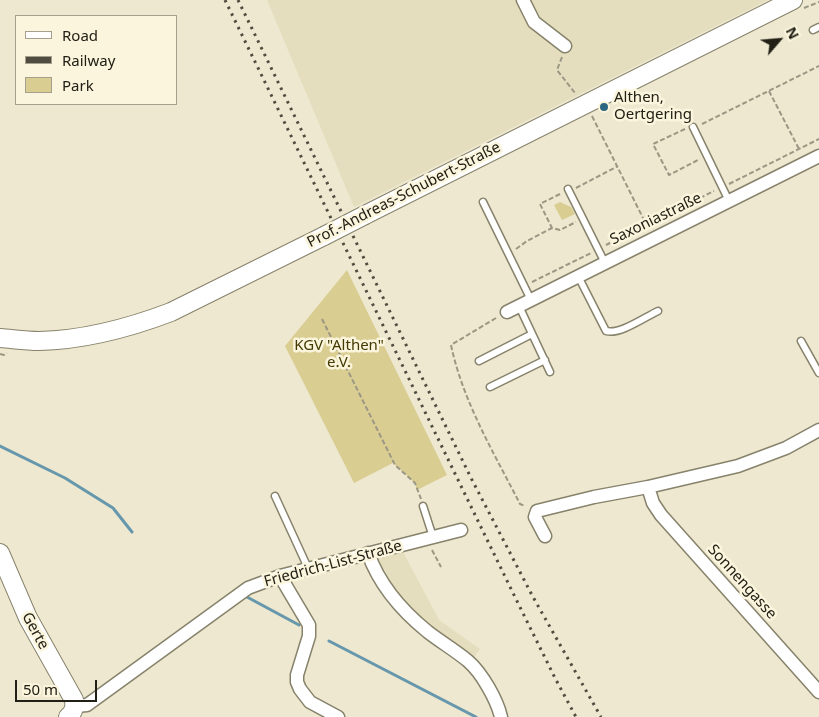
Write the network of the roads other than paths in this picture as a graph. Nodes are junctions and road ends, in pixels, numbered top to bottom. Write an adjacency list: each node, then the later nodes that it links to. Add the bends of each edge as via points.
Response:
1 (524, 0): 3 (street, via 534,22)
2 (793, 0): 16 (main road, Prof.-Andreas-Schubert-Straße, bridge, via 171,312 82,337)
3 (565, 46)
4 (692, 127): 8 (lane)
5 (819, 156): 8 (street, Saxoniastraße)
6 (568, 191): 9 (lane)
7 (483, 202): 11 (lane)
8 (729, 202): 9 (street, Saxoniastraße)
9 (605, 263): 10 (street, Saxoniastraße)
10 (578, 276): 11 (street, Saxoniastraße); 13 (lane, via 606,331 620,330)
11 (531, 300): 12 (street, Saxoniastraße)
12 (513, 309): 14 (lane)
13 (658, 310)
14 (532, 334): 17 (lane); 18 (lane)
15 (802, 341): 20 (lane)
16 (2, 347)
17 (545, 360): 19 (lane); 21 (lane)
18 (479, 361)
19 (550, 372)
20 (819, 373)
21 (490, 387)
22 (819, 430): 23 (street, via 786,448 738,466)
23 (648, 487): 27 (street, via 537,510 536,517); 33 (street, Sonnengasse, via 661,515)
24 (275, 496): 31 (lane)
25 (423, 506): 28 (lane)
26 (461, 530): 28 (street, Friedrich-List-Straße)
27 (545, 536)
28 (429, 538): 30 (street, Friedrich-List-Straße)
29 (0, 553): 34 (main road, Gerte, via 28,618 72,694)
30 (368, 553): 31 (street, Friedrich-List-Straße); 36 (street, via 386,589 427,631 476,668)
31 (308, 568): 32 (street, Friedrich-List-Straße)
32 (280, 576): 34 (street, Friedrich-List-Straße, via 248,588 87,704); 35 (street, via 309,625 310,636 297,682 310,702)
33 (819, 692)
34 (71, 712)
35 (338, 717)
36 (501, 717)

